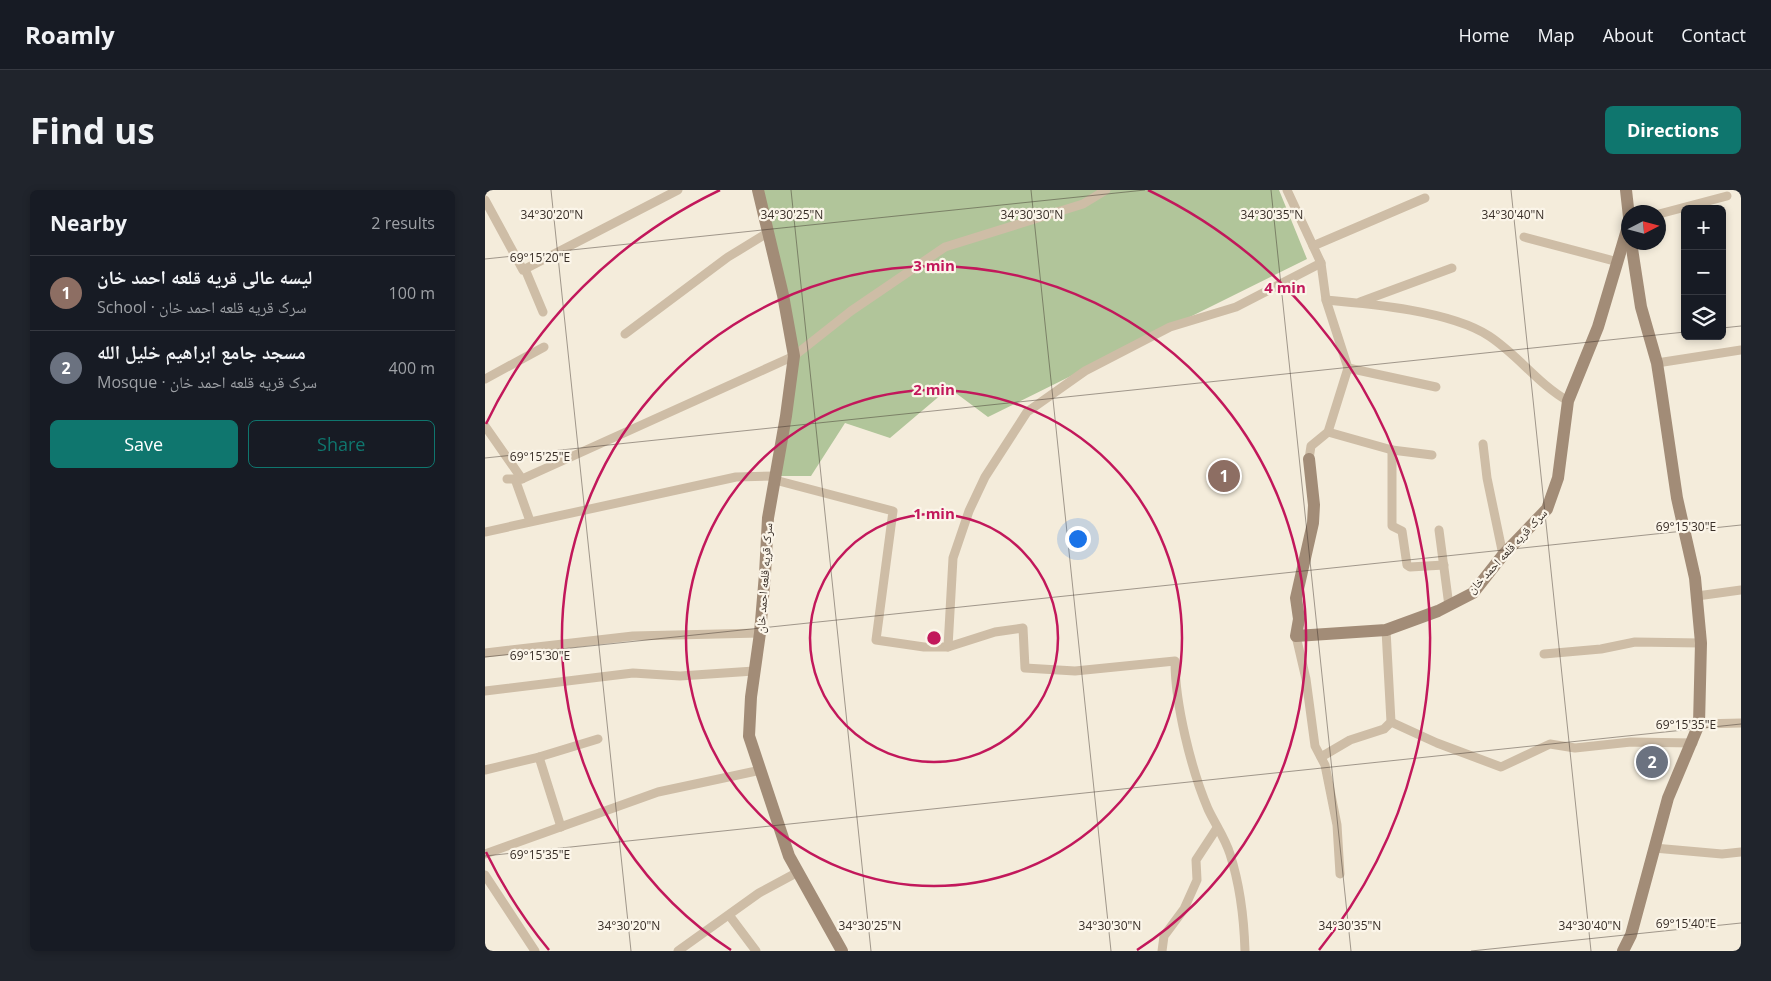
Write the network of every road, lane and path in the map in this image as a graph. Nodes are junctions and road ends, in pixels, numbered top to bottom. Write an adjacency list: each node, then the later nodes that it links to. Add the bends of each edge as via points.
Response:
1 (678, 190): 19 (street)
2 (758, 190): 11 (street, سرک قریه قلعه احمد خان)
3 (1106, 190): 26 (street, via 1083,204 945,247 851,310)
4 (1287, 190): 13 (street)
5 (1626, 190): 9 (street)
6 (1727, 196): 10 (street)
7 (1425, 198): 13 (street)
8 (485, 200): 19 (street)
9 (1628, 205)
10 (1666, 212)
11 (769, 232): 23 (street, via 728,257); 26 (street, سرک قریه قلعه احمد خان)
12 (1524, 236): 16 (street)
13 (1313, 246): 17 (street)
14 (1621, 250): 16 (street, سرک قریه قلعه احمد خان)
15 (1632, 250): 27 (street, via 1641,307)
16 (1618, 262): 31 (street, سرک قریه قلعه احمد خان, via 1598,327)
17 (1321, 263): 20 (street); 52 (street, via 1236,307 1170,327 1085,372 1027,412 985,477 969,511 953,558)
18 (1452, 268): 21 (street)
19 (525, 269): 22 (street)
20 (1326, 300): 21 (street); 28 (street)
21 (1357, 302): 31 (street, via 1468,325 1489,335 1532,371 1549,390)
22 (543, 312)
23 (625, 334)
24 (544, 347): 29 (street)
25 (1741, 350): 27 (street)
26 (794, 356): 38 (street, سرک قریه قلعه احمد خان); 39 (street)
27 (1657, 363): 46 (street, via 1677,498)
28 (1348, 368): 30 (street); 33 (street)
29 (485, 379)
30 (1436, 387)
31 (1568, 401): 43 (street, سرک قریه قلعه احمد خان, via 1558,478 1551,502)
32 (485, 426): 39 (street)
33 (1328, 432): 35 (street); 37 (street, via 1311,446)
34 (1483, 444): 43 (street)
35 (1392, 450): 36 (street); 44 (street, via 1392,526 1401,529 1407,565)
36 (1432, 455)
37 (1309, 459): 50 (street, via 1313,523 1296,598 1299,619)
38 (775, 478): 40 (street, via 736,477); 49 (street, سرک قریه قلعه احمد خان, via 768,518); 52 (street, via 893,511 876,640)
39 (515, 479): 40 (street)
40 (530, 521): 42 (street)
41 (1439, 530): 44 (street)
42 (485, 532)
43 (1503, 554): 47 (street, سرک قریه قلعه احمد خان, via 1473,593)
44 (1444, 565): 47 (street)
45 (1741, 590): 46 (street)
46 (1697, 596): 51 (street)
47 (1449, 606): 48 (street, سرک قریه قلعه احمد خان, via 1417,621)
48 (1386, 630): 50 (street, سرک قریه قلعه احمد خان); 57 (street)
49 (760, 633): 53 (street, via 633,636); 55 (street, سرک قریه قلعه احمد خان)
50 (1296, 636): 63 (street, via 1306,679 1315,746)
51 (1701, 643): 54 (street, via 1635,642); 59 (street)
52 (947, 647): 67 (street, via 995,632 1023,628 1025,668 1075,671 1175,661 1175,688 1188,745 1207,807)
53 (485, 654)
54 (1544, 654)
55 (755, 671): 56 (street, via 680,676 633,673); 65 (street, سرک قریه قلعه احمد خان, via 749,736)
56 (485, 691)
57 (1391, 722): 61 (street, via 1501,767 1550,744 1575,748 1631,742); 63 (street, via 1384,729 1350,740)
58 (1741, 723): 59 (street)
59 (1699, 724): 61 (street)
60 (597, 739): 62 (street)
61 (1693, 743): 68 (street, via 1682,761 1668,798)
62 (539, 757): 64 (street); 66 (street)
63 (1321, 757): 72 (street, via 1337,825)
64 (485, 770)
65 (761, 770): 66 (street, via 658,792); 71 (street, سرک قریه قلعه احمد خان, via 786,848)
66 (561, 827): 70 (street)
67 (1217, 828): 79 (street, via 1197,860 1197,880 1184,909 1164,936); 80 (street, via 1229,853 1244,915)
68 (1654, 848): 69 (street, via 1722,854); 81 (street, via 1631,935)
69 (1741, 852)
70 (485, 854)
71 (798, 872): 74 (street, via 759,893); 78 (street, سرک قریه قلعه احمد خان)
72 (1340, 874)
73 (485, 875): 75 (street)
74 (729, 915): 76 (street); 77 (street)
75 (535, 951)
76 (678, 951)
77 (757, 951)
78 (842, 951)
79 (1162, 951)
80 (1245, 951)
81 (1623, 951)

